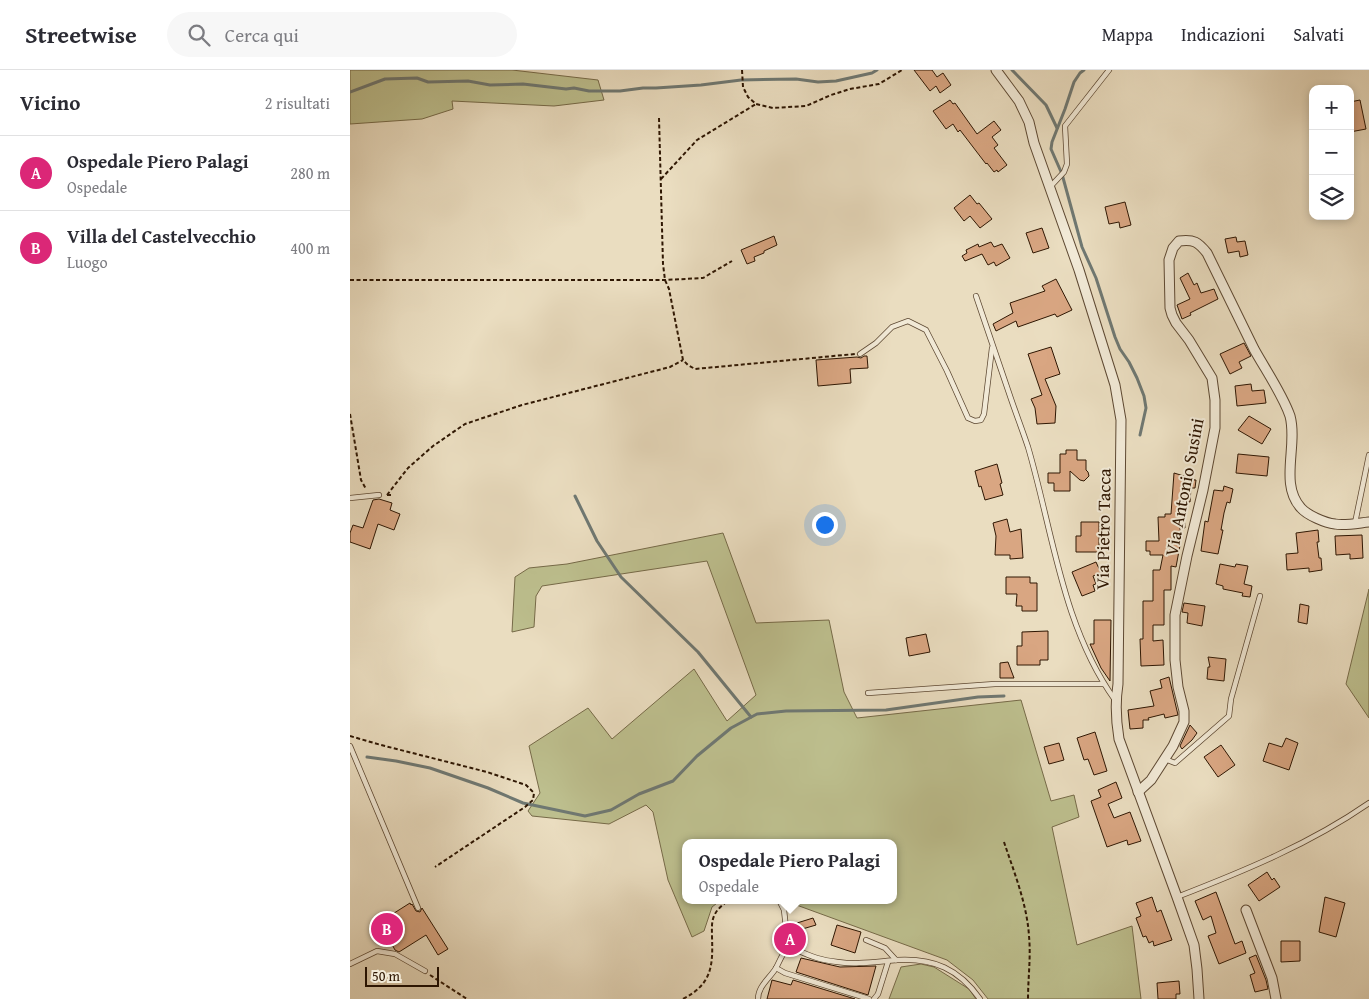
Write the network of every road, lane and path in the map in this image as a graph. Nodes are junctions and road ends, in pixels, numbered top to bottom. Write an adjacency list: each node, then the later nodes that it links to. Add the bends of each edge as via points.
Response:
1 (742, 70): 5 (path, via 743,87)
2 (902, 70): 5 (path, via 879,84 850,89 806,106 773,108)
3 (996, 70): 8 (street, Via Pietro Tacca, via 1019,101 1029,122)
4 (1109, 70): 8 (lane, via 1065,126 1067,164)
5 (756, 104): 7 (path, via 697,140)
6 (659, 118): 7 (path)
7 (660, 180): 11 (path)
8 (1050, 187): 27 (street, Via Pietro Tacca, via 1115,385 1121,420)
9 (732, 260): 11 (path, via 703,278)
10 (350, 280): 11 (path)
11 (665, 280): 15 (path)
12 (976, 296): 13 (lane)
13 (993, 346): 14 (lane, via 984,414 982,420 975,421 968,418 926,330 908,321 892,327); 25 (lane, via 1028,447 1063,585 1085,646)
14 (860, 354): 15 (path, via 695,369)
15 (683, 360): 19 (path, via 670,367 522,404 465,424 408,468)
16 (350, 414): 18 (path, via 361,480 366,490)
17 (1369, 455): 23 (lane)
18 (379, 495): 19 (path); 21 (lane)
19 (387, 495): 20 (path)
20 (393, 495)
21 (350, 498)
22 (1369, 522): 23 (street, Via Antonio Susini)
23 (1355, 523): 30 (street, Via Antonio Susini, via 1335,524 1312,517 1292,496 1290,416 1207,253 1199,243 1179,241 1170,260 1170,308 1176,323 1212,378 1215,428 1175,615 1176,669 1184,722)
24 (1260, 596): 30 (lane, via 1229,716 1175,763)
25 (1104, 684): 26 (lane, via 995,684); 27 (lane)
26 (868, 693)
27 (1116, 701): 31 (street, Via Pietro Tacca, via 1119,739)
28 (350, 736): 34 (path, via 487,772 526,785 534,793 533,800 525,807)
29 (350, 746): 38 (lane)
30 (1164, 758): 31 (street, Via Antonio Susini, via 1151,780)
31 (1138, 792): 35 (street, Via Pietro Tacca)
32 (1369, 803): 35 (lane, via 1304,842 1242,872)
33 (1004, 842): 53 (path, via 1025,907 1030,936)
34 (435, 867)
35 (1177, 897): 54 (street, Via Pietro Tacca, via 1194,945)
36 (724, 904): 48 (path, via 714,914 712,924 710,973 696,991)
37 (781, 904): 41 (lane)
38 (418, 908)
39 (1246, 910): 55 (street, via 1272,978)
40 (866, 940): 42 (lane, via 885,948)
41 (788, 946): 43 (lane, via 817,958 857,964); 45 (lane)
42 (896, 960): 43 (lane); 52 (lane, via 934,963 971,986)
43 (888, 962): 51 (lane)
44 (350, 964): 46 (lane, via 377,951 394,954)
45 (776, 968): 49 (lane, via 761,987); 50 (lane)
46 (425, 971): 47 (path)
47 (468, 999)
48 (683, 999)
49 (758, 999)
50 (869, 999)
51 (874, 999)
52 (980, 999)
53 (1028, 999)
54 (1199, 999)
55 (1276, 999)

